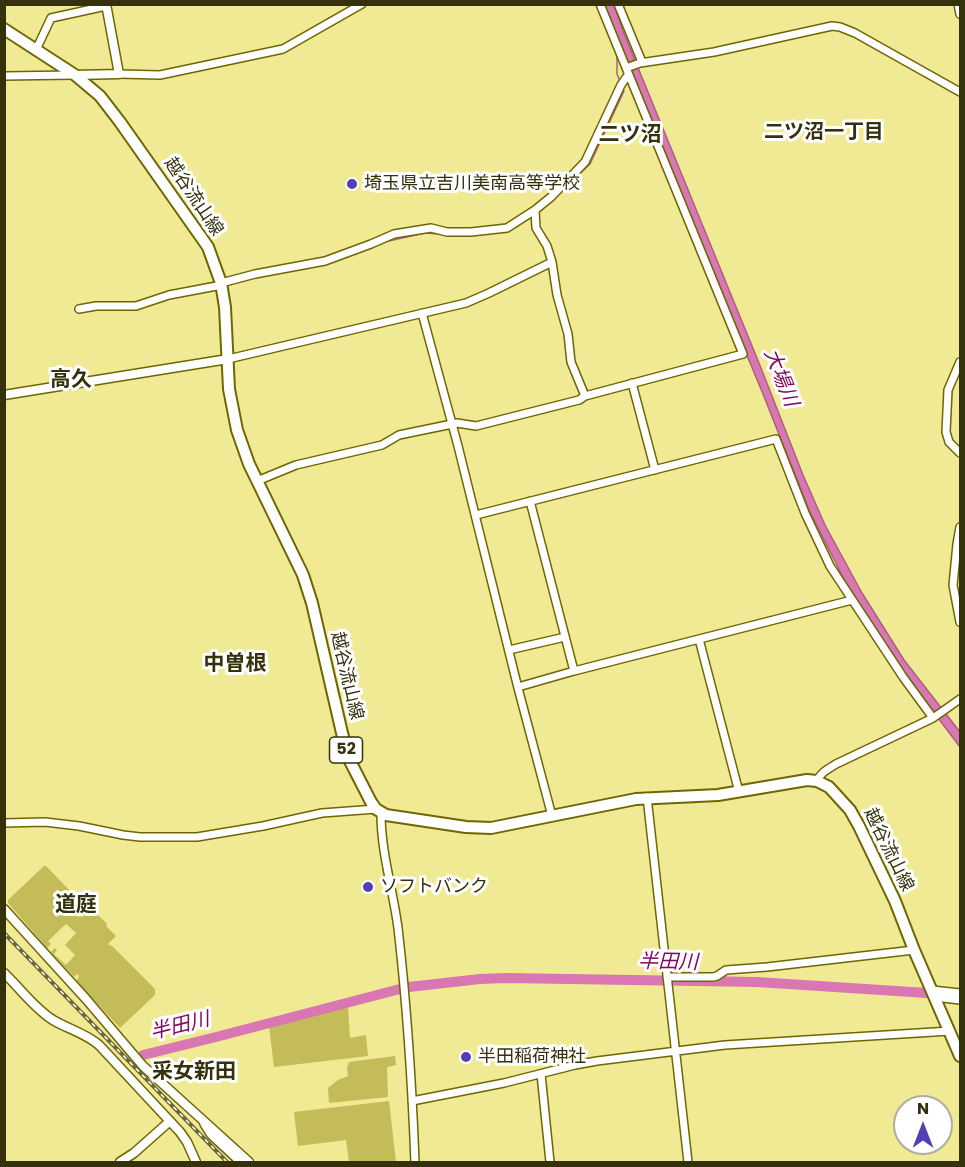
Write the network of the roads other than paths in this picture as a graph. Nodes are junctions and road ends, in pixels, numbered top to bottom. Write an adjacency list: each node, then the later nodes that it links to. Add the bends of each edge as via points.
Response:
1 (362, 4): 11 (street, via 283,49 160,75)
2 (600, 4): 10 (street)
3 (618, 4): 9 (street)
4 (958, 4): 6 (street)
5 (106, 5): 8 (street, via 51,18); 11 (street)
6 (960, 14)
7 (4, 29): 8 (main road, 越谷流山線 / 52)
8 (36, 50): 12 (main road, 越谷流山線 / 52)
9 (641, 62): 10 (street); 14 (street, via 714,52 832,26 855,33)
10 (627, 70): 15 (street, via 585,162); 22 (street, via 743,354)
11 (119, 74): 12 (street)
12 (75, 75): 13 (street); 17 (main road, 越谷流山線 / 52, via 106,103 198,231)
13 (4, 76)
14 (960, 92)
15 (535, 213): 16 (street, via 536,228); 17 (street, via 507,228 471,232 431,228 394,234 325,261)
16 (552, 262): 19 (street, via 466,303); 24 (street, via 571,362)
17 (222, 284): 18 (street, via 136,306); 20 (main road, 越谷流山線 / 52)
18 (79, 309)
19 (423, 313): 20 (street); 25 (street)
20 (228, 359): 23 (street); 28 (main road, 越谷流山線 / 52, via 237,430)
21 (960, 362): 26 (street, via 948,390 946,432 949,442)
22 (632, 383): 24 (street); 27 (street)
23 (4, 395)
24 (585, 396): 25 (street, via 476,426)
25 (452, 423): 28 (street, via 399,435 382,446 296,465); 30 (street)
26 (960, 453)
27 (655, 470): 29 (street); 32 (street, via 776,439 830,566)
28 (257, 481): 44 (main road, 越谷流山線 / 52, via 303,575 347,754 360,784)
29 (530, 501): 30 (street); 34 (street)
30 (476, 515): 36 (street)
31 (960, 527): 33 (street, via 953,585)
32 (852, 600): 35 (street); 40 (street)
33 (960, 622)
34 (565, 636): 36 (street); 37 (street)
35 (699, 639): 37 (street); 42 (street)
36 (509, 650): 38 (street)
37 (574, 671): 38 (street)
38 (518, 687): 45 (street)
39 (960, 699): 40 (street)
40 (934, 717): 41 (street, via 836,764)
41 (817, 781): 42 (main road); 48 (main road, 越谷流山線, via 836,793 850,810 895,901)
42 (739, 792): 43 (main road)
43 (647, 797): 45 (main road); 50 (street)
44 (379, 811): 45 (main road, via 482,828); 46 (street, via 322,813 197,837 140,837 45,822); 58 (street, via 400,949)
45 (552, 816)
46 (4, 823)
47 (4, 909): 59 (street, via 143,1066)
48 (914, 950): 50 (street, via 726,970 713,977); 52 (main road, 越谷流山線)
49 (4, 973): 60 (street, via 47,1016 99,1045)
50 (667, 979): 55 (street)
51 (960, 993): 52 (street)
52 (933, 994): 53 (street); 54 (main road, 越谷流山線)
53 (960, 1000)
54 (950, 1031): 55 (street, via 759,1042); 56 (main road, 越谷流山線)
55 (675, 1052): 57 (street, via 597,1061); 67 (street)
56 (960, 1056)
57 (541, 1074): 58 (street); 66 (street)
58 (412, 1101): 65 (street)
59 (202, 1119): 63 (street, via 211,1135); 64 (street)
60 (170, 1121): 61 (street); 62 (street, via 184,1136)
61 (120, 1162)
62 (196, 1162)
63 (240, 1162)
64 (249, 1162)
65 (415, 1162)
66 (550, 1162)
67 (688, 1162)

